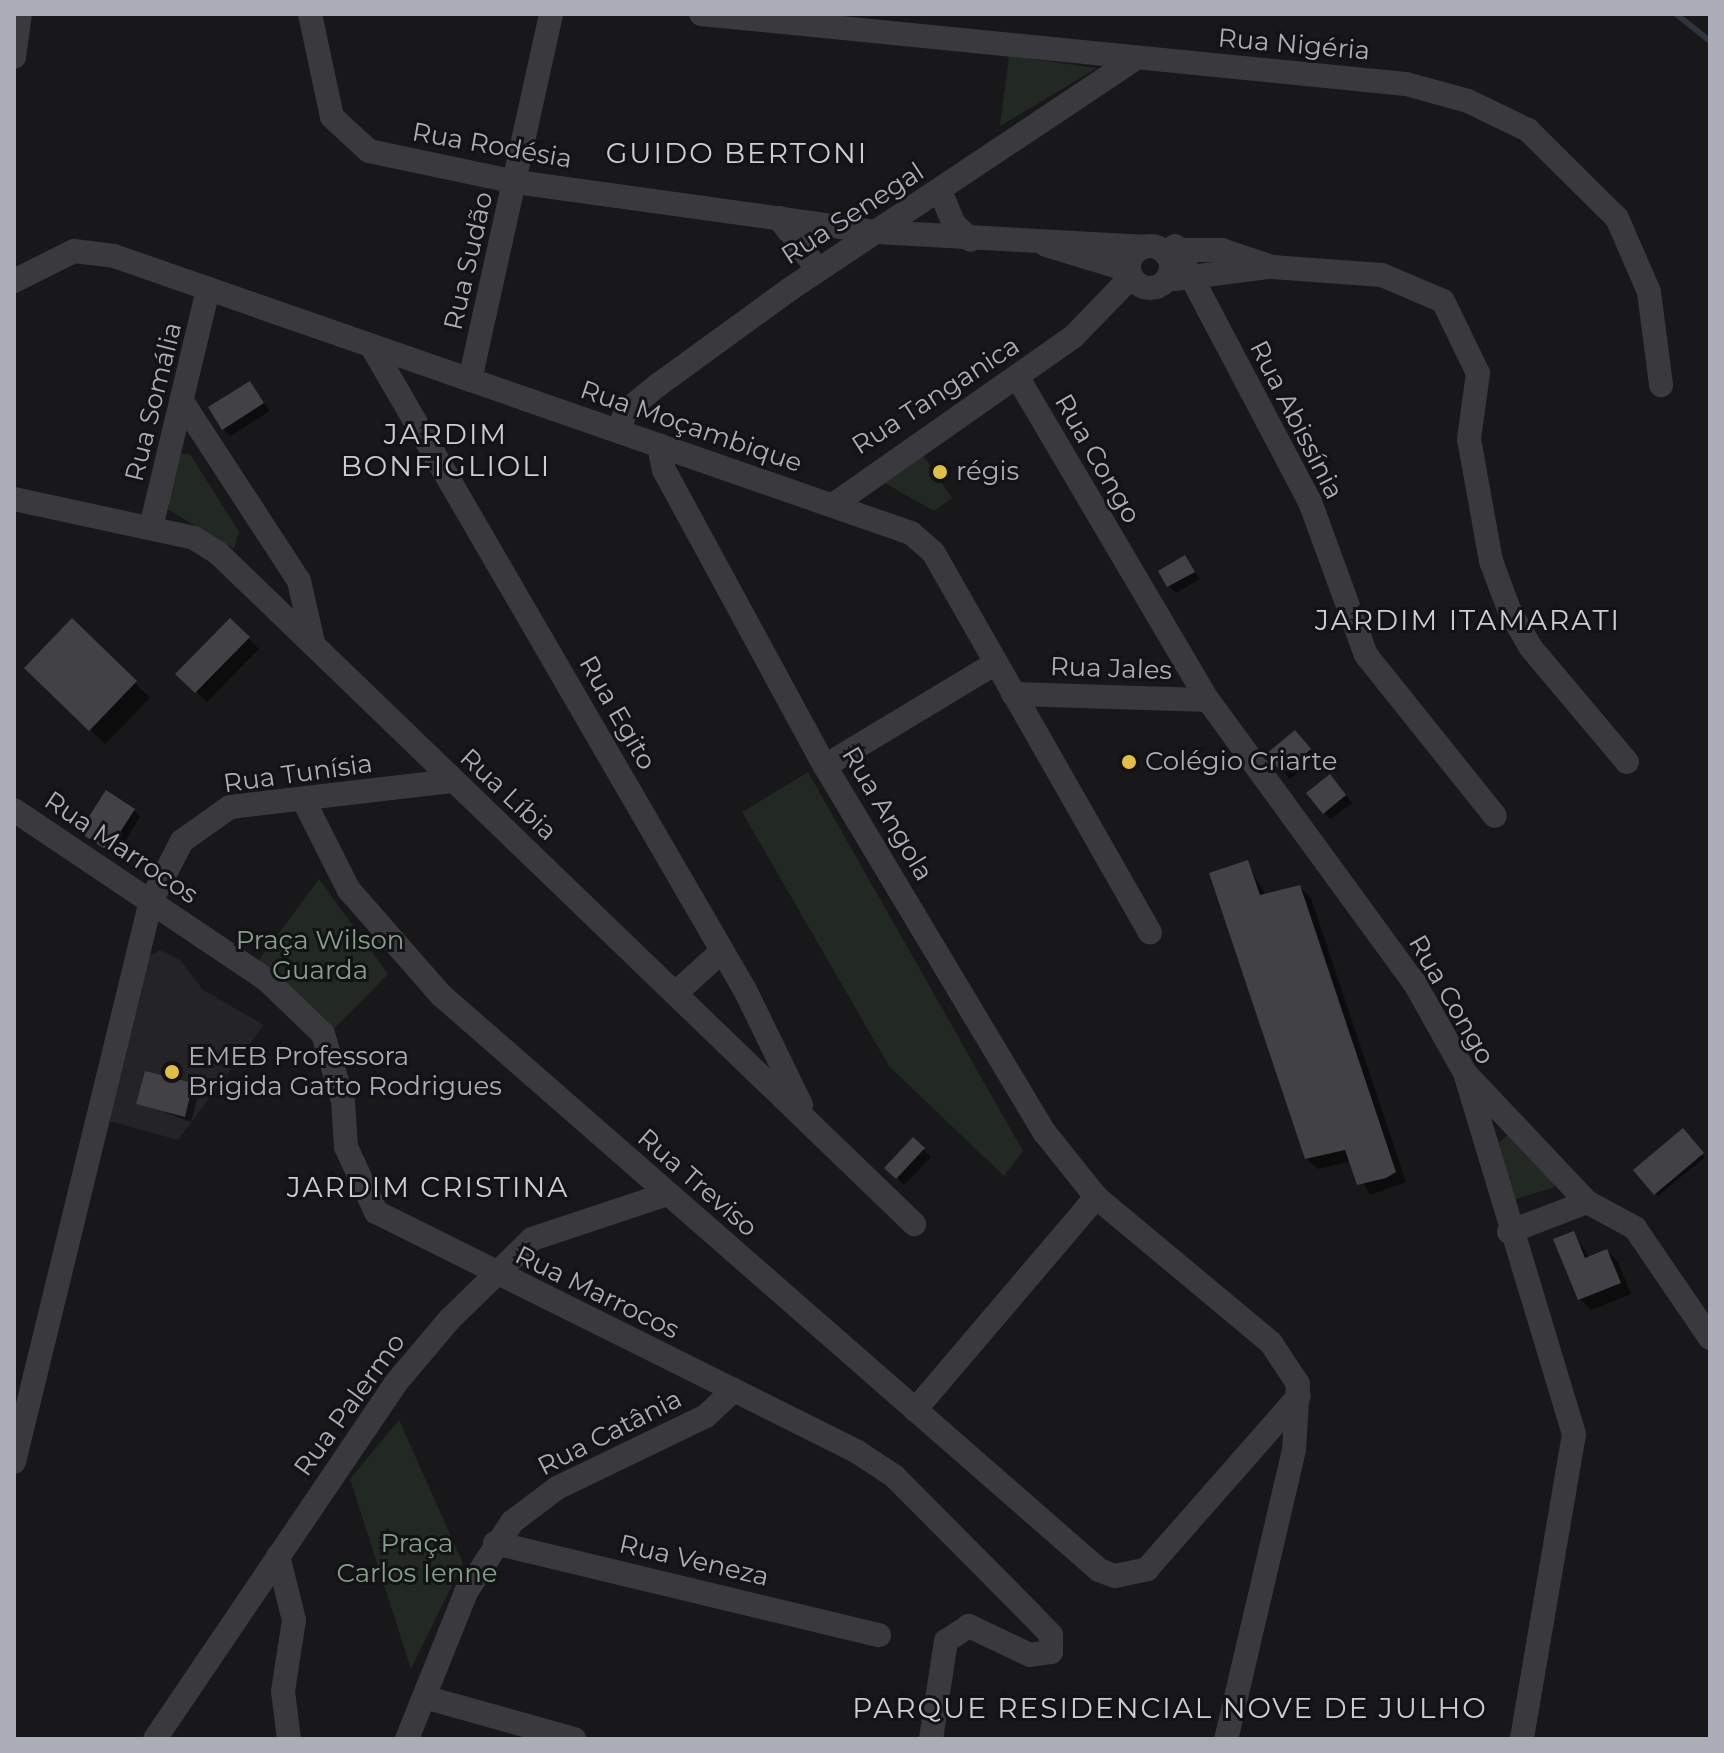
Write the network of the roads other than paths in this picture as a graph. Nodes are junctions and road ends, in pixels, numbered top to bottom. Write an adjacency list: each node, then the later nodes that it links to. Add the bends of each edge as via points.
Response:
1 (20, 14): 5 (street)
2 (310, 14): 7 (street, Rua Rodésia, via 332,117 349,137 369,151)
3 (551, 14): 7 (street, Rua Sudão)
4 (701, 14): 6 (street, Rua Nigéria)
5 (14, 57)
6 (1134, 60): 8 (street, Rua Senegal); 22 (street, Rua Nigéria, via 1406,84 1468,101 1528,130 1617,218 1640,262)
7 (516, 182): 9 (street, Rua Rodésia); 21 (street, Rua Sudão)
8 (940, 191): 10 (street, Rua Senegal); 11 (street, via 954,224)
9 (779, 218): 10 (street, Rua Rodésia); 15 (street)
10 (877, 232): 11 (street, Rua Rodésia); 15 (street, Rua Senegal)
11 (971, 240): 12 (street, Rua Rodésia)
12 (1046, 245): 13 (street, Rua Rodésia, via 1093,239); 16 (street, Rua Rodésia)
13 (1161, 248): 14 (street, Rua Rodésia, via 1222,250); 16 (street, Rua Abissínia); 16 (street, Rua Tanganica)
14 (1272, 267): 16 (street, Rua Rodésia); 35 (street, via 1382,275 1443,301 1458,321 1478,373 1469,439 1478,503 1510,612 1531,648)
15 (818, 270): 24 (street, Rua Senegal, via 658,385 626,411)
16 (1153, 278): 20 (street, Rua Tanganica); 40 (street, Rua Abissínia, via 1310,502 1366,655)
17 (14, 281): 18 (street, Rua Moçambique, via 49,260 95,251)
18 (208, 289): 19 (street, Rua Moçambique); 23 (street, Rua Somália)
19 (372, 347): 21 (street, Rua Moçambique); 43 (street, Rua Egito)
20 (1018, 378): 27 (street, Rua Tanganica, via 850,486); 34 (street, Rua Congo)
21 (470, 380): 24 (street, Rua Moçambique)
22 (1661, 385)
23 (185, 406): 28 (street, Rua Somália); 29 (street)
24 (618, 431): 25 (street, Rua Moçambique)
25 (659, 445): 27 (street, Rua Moçambique); 36 (street, Rua Angola, via 664,470)
26 (14, 499): 28 (street, Rua Líbia)
27 (833, 505): 32 (street, Rua Moçambique, via 911,533 933,552)
28 (151, 527): 30 (street, Rua Líbia, via 209,546)
29 (266, 528): 30 (street, via 272,567); 31 (street, via 299,581)
30 (263, 593): 31 (street, Rua Líbia)
31 (313, 642): 37 (street, Rua Líbia)
32 (996, 663): 33 (street, Rua Moçambique); 36 (street)
33 (1013, 694): 34 (street, Rua Jales); 42 (street, Rua Moçambique)
34 (1208, 700): 45 (street, Rua Congo, via 1414,982)
35 (1627, 762)
36 (825, 766): 48 (street, Rua Angola, via 1002,1067)
37 (451, 781): 38 (street, Rua Tunísia); 44 (street, Rua Líbia)
38 (303, 799): 41 (street, Rua Tunísia, via 230,807 206,819 182,841); 47 (street, Rua Treviso, via 349,890 395,951)
39 (14, 810): 41 (street, Rua Marrocos)
40 (1495, 816)
41 (151, 901): 52 (street, Rua Marrocos, via 267,980 323,1034 350,1159 376,1212); 57 (street)
42 (1150, 933)
43 (722, 951): 44 (street); 46 (street, Rua Egito)
44 (677, 992): 46 (street, Rua Líbia)
45 (1465, 1073): 49 (street); 51 (street, Rua Congo)
46 (804, 1111): 50 (street, Rua Líbia)
47 (667, 1194): 52 (street, Rua Palermo, via 549,1230); 56 (street, Rua Treviso)
48 (1096, 1197): 55 (street, Rua Angola, via 1271,1343 1294,1374); 56 (street)
49 (1587, 1202): 51 (street); 53 (street, via 1635,1228)
50 (914, 1224)
51 (1509, 1232): 68 (street, Rua Congo, via 1552,1346 1574,1434)
52 (494, 1275): 54 (street, Rua Marrocos); 59 (street, Rua Palermo, via 395,1384)
53 (1710, 1338)
54 (734, 1390): 58 (street, Rua Catânia, via 706,1416 557,1488); 66 (street, Rua Marrocos, via 894,1476 1051,1635 1051,1652 1030,1655 969,1626 956,1628 946,1641)
55 (1299, 1396): 56 (street, Rua Treviso, via 1147,1569 1115,1576 1099,1570); 67 (street, via 1294,1450)
56 (915, 1410)
57 (14, 1462)
58 (495, 1543): 60 (street, Rua Veneza); 61 (street, Rua Catânia, via 466,1592)
59 (278, 1556): 62 (street, Rua Palermo); 63 (street, via 294,1620 283,1691)
60 (879, 1635)
61 (424, 1697): 64 (street, Rua Catânia); 65 (street)
62 (155, 1739)
63 (289, 1739)
64 (407, 1739)
65 (574, 1739)
66 (931, 1739)
67 (1226, 1739)
68 (1522, 1739)

